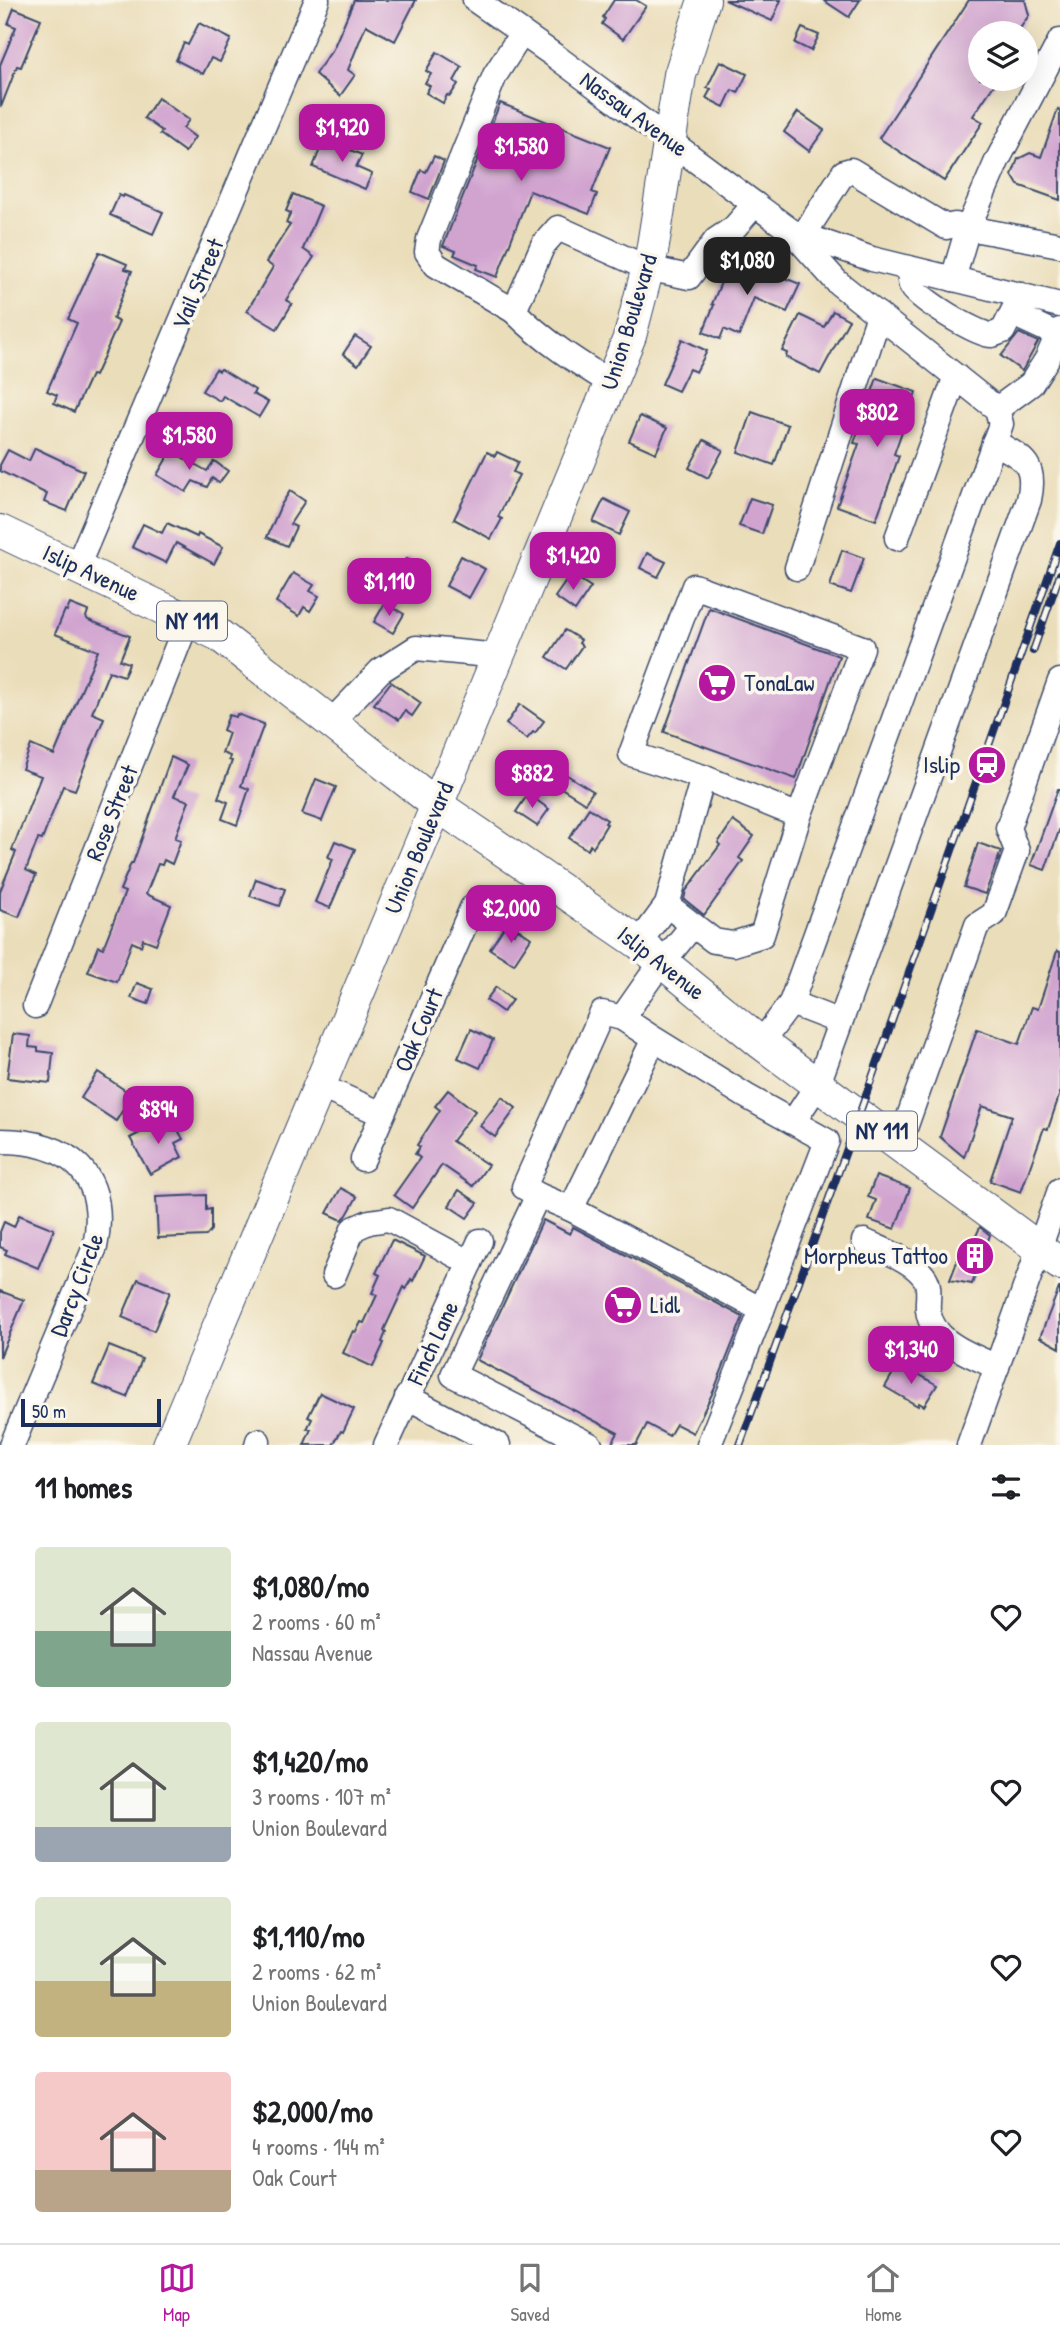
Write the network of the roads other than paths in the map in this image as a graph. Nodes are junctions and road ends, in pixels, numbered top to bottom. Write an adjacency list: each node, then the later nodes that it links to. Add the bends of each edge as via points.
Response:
1 (317, 0): 27 (street, Vail Street)
2 (475, 0): 4 (street, Nassau Avenue)
3 (704, 0): 6 (main road, Union Boulevard, via 680,75)
4 (522, 33): 6 (street, Nassau Avenue); 18 (street, via 495,75 427,252 436,265)
5 (1060, 41): 8 (street)
6 (670, 140): 7 (street, Nassau Avenue); 12 (main road, Union Boulevard)
7 (755, 204): 9 (street, Nassau Avenue); 12 (street, via 716,240 689,277)
8 (968, 228): 9 (street, via 946,226 852,170 844,172); 10 (street); 14 (street)
9 (797, 233): 11 (street, Nassau Avenue); 15 (street, Nassau Avenue)
10 (1060, 245)
11 (872, 259): 13 (street, Nassau Avenue); 15 (street)
12 (647, 268): 18 (street, via 558,228 542,245); 22 (main road, Union Boulevard, via 630,336)
13 (909, 268): 14 (street, Nassau Avenue); 16 (street, via 917,294 980,332 992,335 1003,331)
14 (953, 279): 16 (street, Nassau Avenue)
15 (853, 295): 19 (street, Nassau Avenue)
16 (1017, 304): 17 (street, Nassau Avenue); 20 (street)
17 (1060, 304)
18 (514, 311): 22 (street, via 572,359)
19 (879, 315): 21 (street, Nassau Avenue); 28 (street)
20 (1059, 333): 23 (street, via 1031,384)
21 (956, 376): 23 (street, Nassau Avenue); 26 (street)
22 (611, 383): 30 (main road, Union Boulevard)
23 (988, 401): 24 (street, via 1001,424)
24 (994, 442): 41 (street); 44 (street, via 1020,456 1029,468 1033,482 1029,499)
25 (0, 531): 27 (main road, Islip Avenue / NY 111)
26 (897, 538)
27 (77, 566): 29 (main road, Islip Avenue / NY 111)
28 (797, 568)
29 (188, 619): 32 (main road, Islip Avenue / NY 111, via 219,635); 42 (street, Rose Street)
30 (499, 656): 32 (street, via 416,648 380,671); 34 (main road, Union Boulevard)
31 (1060, 681): 52 (street, via 1008,828 1017,851 994,914 977,925)
32 (331, 722): 34 (main road, Islip Avenue / NY 111)
33 (703, 777): 35 (street); 35 (street, via 631,754 694,586 862,648); 36 (street)
34 (437, 805): 39 (main road, Islip Avenue / NY 111); 48 (main road, Union Boulevard)
35 (799, 816): 38 (street, via 762,935 733,944 714,941)
36 (667, 905): 38 (street); 39 (street)
37 (472, 908): 49 (street, Oak Court)
38 (693, 925): 40 (street)
39 (639, 943): 40 (main road, Islip Avenue / NY 111)
40 (663, 963): 43 (street); 46 (main road, Islip Avenue / NY 111)
41 (791, 1003): 44 (street); 46 (street)
42 (35, 1006)
43 (622, 1017): 45 (street); 55 (street, via 602,1013 524,1187)
44 (840, 1022): 47 (street)
45 (654, 1038): 50 (street); 56 (street)
46 (761, 1043): 47 (main road, Islip Avenue / NY 111)
47 (818, 1084): 50 (street); 52 (main road, Islip Avenue / NY 111)
48 (319, 1086): 49 (street); 64 (main road, Union Boulevard)
49 (382, 1114): 53 (street, Oak Court)
50 (793, 1122): 60 (street, via 827,1141)
51 (0, 1141): 63 (street, Darcy Circle, via 32,1142 75,1163 98,1198 100,1223 95,1247)
52 (899, 1145): 58 (main road, Islip Avenue / NY 111)
53 (363, 1159)
54 (1060, 1190): 58 (street)
55 (538, 1195): 56 (street); 67 (street, via 453,1375)
56 (570, 1209): 60 (street)
57 (864, 1241): 61 (street, via 913,1265 929,1287 929,1319 936,1331 958,1349)
58 (1050, 1256): 61 (street)
59 (334, 1275): 62 (street, Finch Lane, via 354,1229 369,1222 389,1219 475,1252)
60 (762, 1310): 68 (street)
61 (997, 1367): 69 (street)
62 (407, 1397): 65 (street, Finch Lane); 66 (street)
63 (12, 1445)
64 (169, 1445)
65 (386, 1445)
66 (498, 1445)
67 (590, 1445)
68 (709, 1445)
69 (969, 1445)

